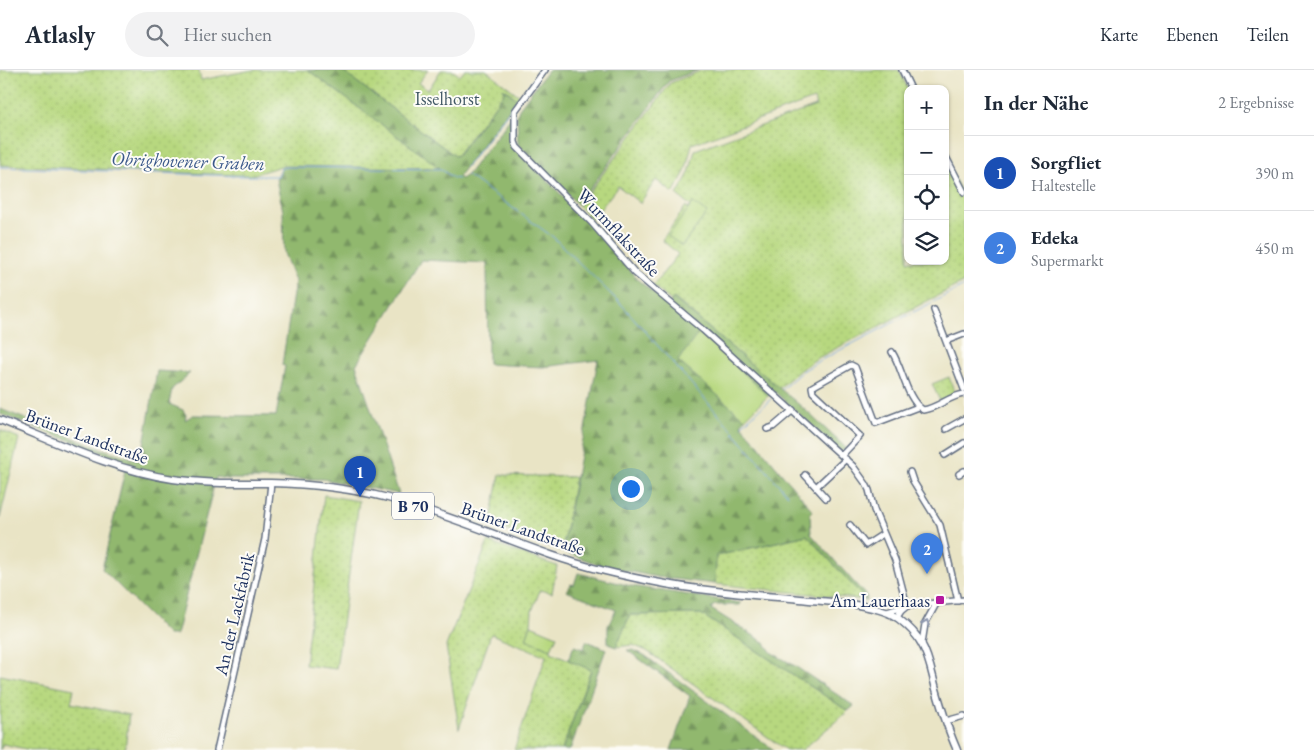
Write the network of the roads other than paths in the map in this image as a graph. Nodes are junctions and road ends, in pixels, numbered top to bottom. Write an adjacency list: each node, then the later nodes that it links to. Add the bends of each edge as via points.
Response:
1 (545, 70): 13 (street, Wurmflakstraße, via 515,111 517,147 592,223 635,273)
2 (902, 70): 3 (street)
3 (909, 85)
4 (949, 163): 5 (street)
5 (964, 192)
6 (934, 310): 8 (street)
7 (964, 334): 8 (street)
8 (946, 341): 10 (street)
9 (892, 352): 12 (street)
10 (964, 389)
11 (964, 394): 12 (street, via 930,409)
12 (918, 407): 20 (street, via 876,423 855,367 851,365 812,387 813,392 860,436)
13 (793, 410): 17 (street); 20 (street, Wurmflakstraße)
14 (964, 419): 16 (street)
15 (0, 420): 23 (main road, Brüner Landstraße / B 70, via 106,462 157,476 194,482)
16 (946, 429)
17 (767, 430)
18 (964, 443): 19 (street)
19 (945, 455)
20 (844, 457): 24 (street); 27 (street, Wurmflakstraße, via 866,484)
21 (910, 472): 29 (street, via 940,525)
22 (804, 475): 24 (street)
23 (271, 483): 32 (main road, Brüner Landstraße / B 70, via 333,487 388,498 562,559 635,579); 37 (street, An der Lackfabrik, via 265,540)
24 (816, 487): 25 (street)
25 (826, 498)
26 (850, 525): 27 (street, via 866,545)
27 (884, 534): 31 (street, Wurmflakstraße, via 895,560)
28 (964, 600): 29 (street)
29 (958, 601): 30 (street)
30 (936, 604): 31 (street); 34 (street, one-way to 30, via 925,624)
31 (907, 606): 32 (street); 33 (street)
32 (886, 612): 33 (main road, Brüner Landstraße / B 70)
33 (897, 617): 34 (main road, Brüner Landstraße / B 70, via 913,630)
34 (922, 643): 36 (main road, Brüner Landstraße / B 70)
35 (964, 716): 36 (street)
36 (946, 721): 38 (main road, Brüner Landstraße / B 70)
37 (217, 750)
38 (957, 750)

